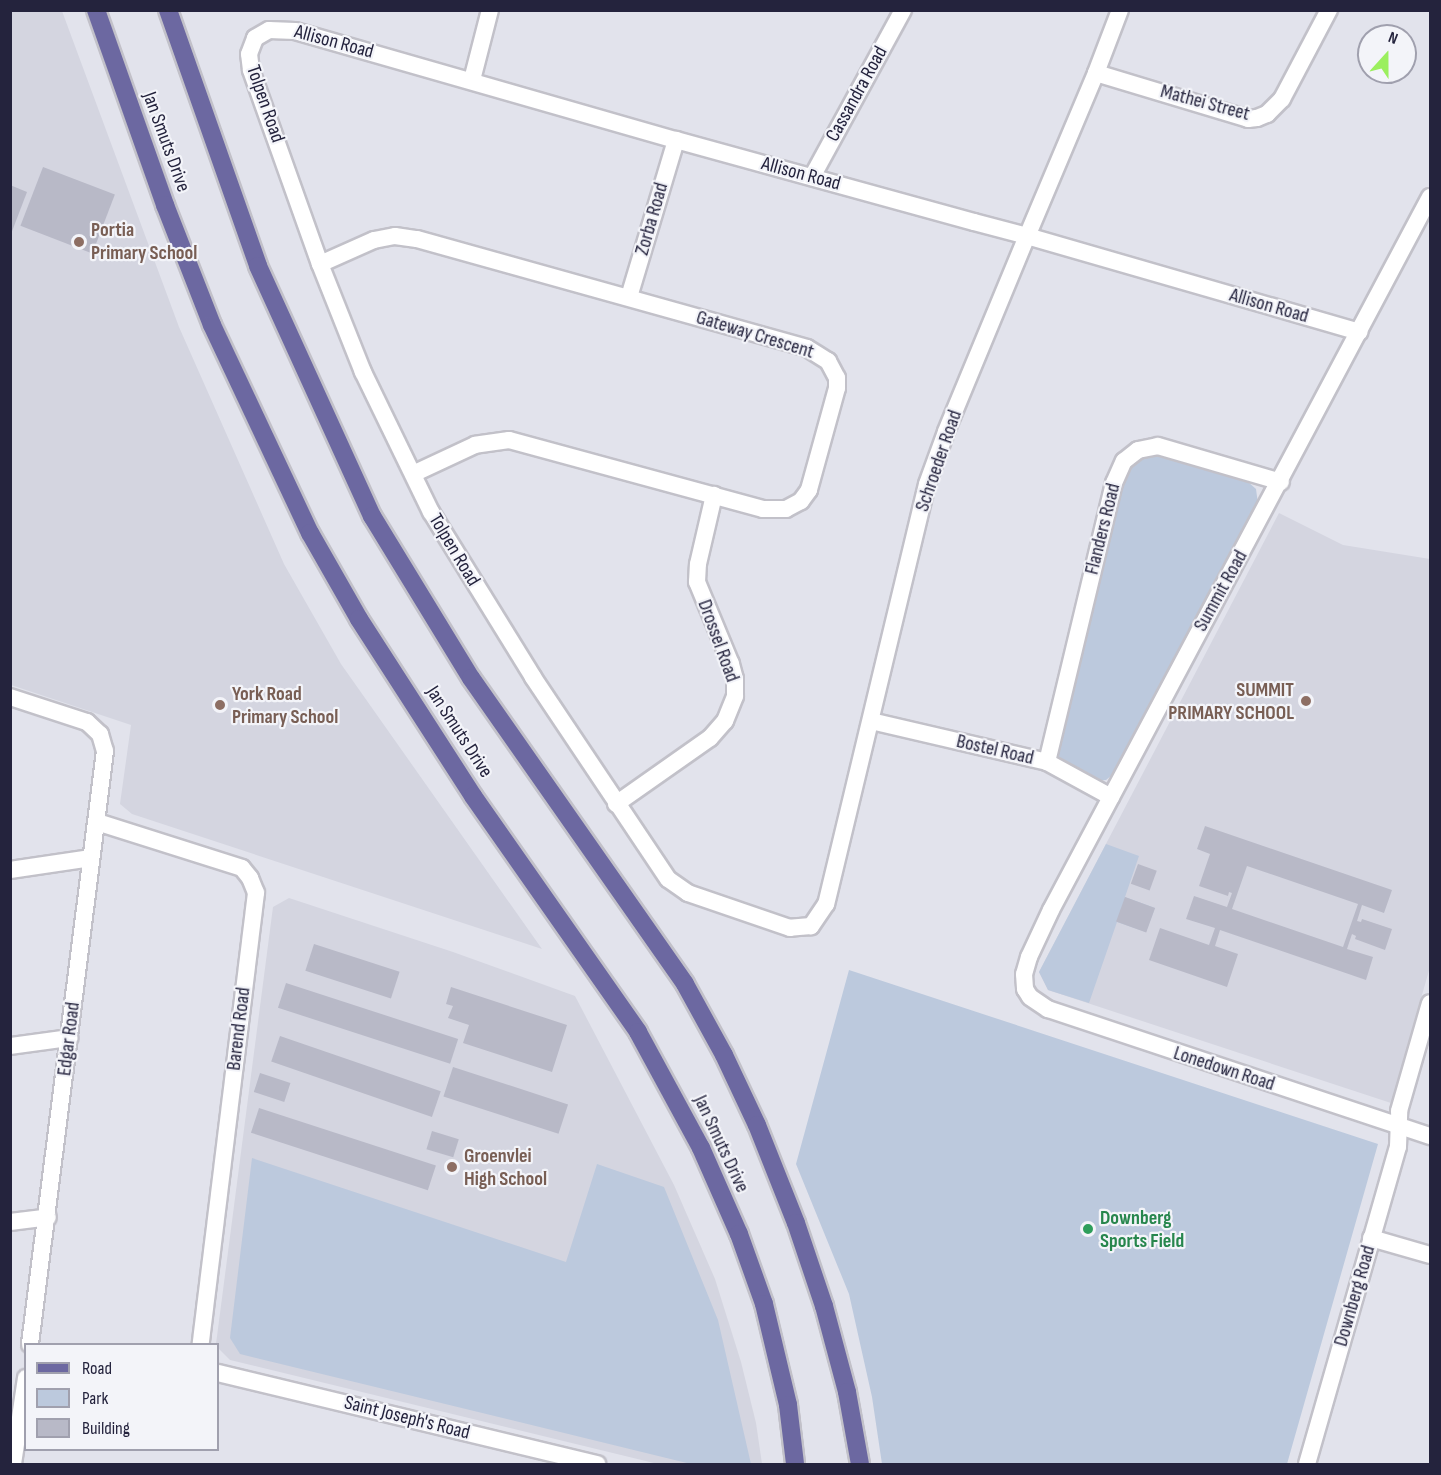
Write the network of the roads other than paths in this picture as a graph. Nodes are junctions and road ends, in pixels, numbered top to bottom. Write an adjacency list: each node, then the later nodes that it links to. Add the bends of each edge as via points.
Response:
1 (96, 10): 45 (main road, Jan Smuts Drive, via 212,325 310,533 359,619 472,796 638,1032 701,1148 739,1234 764,1304 788,1405)
2 (168, 10): 46 (main road, Jan Smuts Drive, via 258,266 372,516 471,678 685,984 724,1055 757,1125 821,1296 847,1392)
3 (490, 10): 9 (street)
4 (903, 10): 11 (street, Cassandra Road)
5 (1120, 10): 8 (street, Schroeder Road)
6 (1329, 10): 8 (street, Mathei Street, via 1282,99 1257,118 1248,119)
7 (251, 47): 9 (street, Allison Road, via 262,33 286,29); 14 (street, Tolpen Road, via 251,70)
8 (1096, 73): 13 (street, Schroeder Road)
9 (472, 80): 10 (street, Allison Road)
10 (676, 140): 11 (street, Allison Road); 15 (street, Zorba Road)
11 (812, 177): 13 (street, Allison Road)
12 (1431, 197): 16 (street, Summit Road)
13 (1027, 237): 16 (street, Allison Road); 21 (street, Schroeder Road, via 927,484)
14 (320, 264): 15 (street, Gateway Crescent, via 374,240 405,236); 17 (street, Tolpen Road, via 363,372)
15 (629, 297): 19 (street, Gateway Crescent, via 807,348 821,354 834,370 837,388 805,497 786,509 771,510)
16 (1359, 332): 18 (street, Summit Road)
17 (413, 474): 19 (street, Gateway Crescent, via 475,445 508,440); 24 (street, Tolpen Road, via 451,548)
18 (1281, 482): 22 (street, Flanders Road, via 1158,446 1138,450 1124,461 1114,483); 23 (street, Summit Road)
19 (714, 495): 24 (street, Drossel Road, via 697,582 731,664 736,687 733,704 710,738)
20 (10, 697): 25 (street, Edgar Road, via 87,722 100,734 105,750)
21 (871, 721): 22 (street, Bostel Road); 28 (street, Schroeder Road, via 826,904)
22 (1047, 762): 23 (street, Bostel Road)
23 (1111, 797): 29 (street, Summit Road, via 1029,957)
24 (616, 804): 28 (street, Tolpen Road, via 668,879 681,890 790,928)
25 (97, 822): 26 (street, Edgar Road); 40 (street, Barend Road, via 242,868 255,893)
26 (91, 858): 27 (street); 31 (street, Edgar Road)
27 (10, 870)
28 (811, 926)
29 (1025, 989): 33 (street, Lonedown Road, via 1035,1002 1048,1009)
30 (1431, 1003): 33 (street, Downberg Road, via 1399,1111)
31 (69, 1038): 32 (street); 35 (street, Edgar Road)
32 (10, 1046)
33 (1400, 1127): 34 (street, Lonedown Road); 37 (street, Downberg Road, via 1398,1147)
34 (1431, 1136)
35 (48, 1217): 36 (street); 39 (street, Edgar Road)
36 (10, 1222)
37 (1371, 1238): 38 (street); 47 (street, Downberg Road)
38 (1431, 1255)
39 (30, 1343)
40 (201, 1343)
41 (219, 1372): 44 (street, Saint Joseph's Road)
42 (21, 1390): 43 (street)
43 (13, 1464)
44 (597, 1464)
45 (795, 1464)
46 (860, 1464)
47 (1306, 1464)

